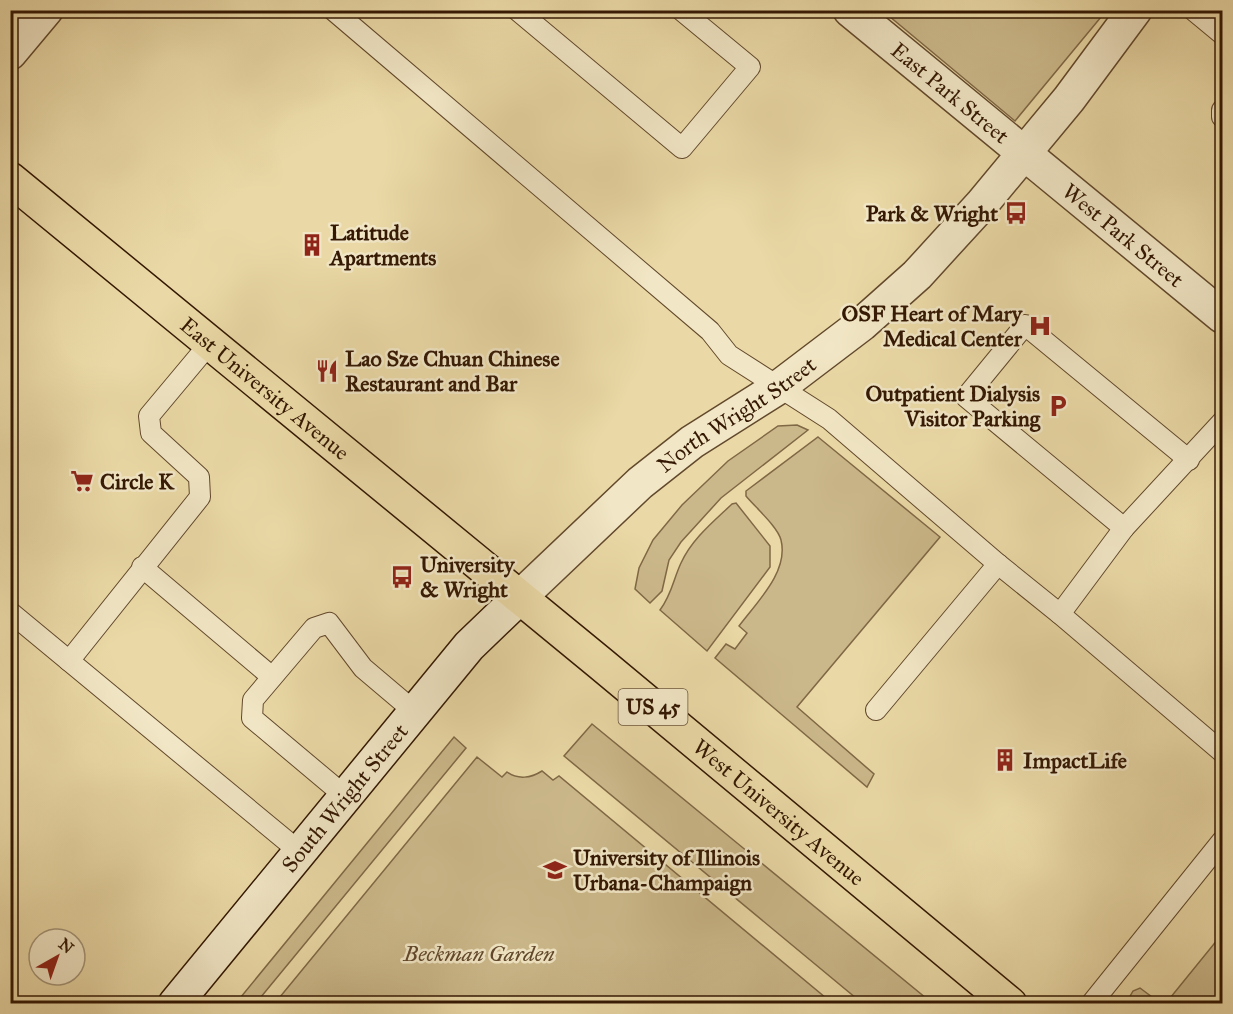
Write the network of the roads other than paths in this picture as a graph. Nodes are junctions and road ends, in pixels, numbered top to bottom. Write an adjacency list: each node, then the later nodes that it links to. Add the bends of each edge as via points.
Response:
1 (46, 10): 9 (street)
2 (333, 10): 16 (lane, via 710,331 729,355)
3 (517, 10): 4 (lane, via 682,148 750,66)
4 (681, 10)
5 (850, 10): 12 (street, East Park Street)
6 (1135, 10): 12 (street, North Wright Street)
7 (1193, 10): 8 (lane)
8 (1222, 34)
9 (10, 53)
10 (1222, 110): 11 (lane)
11 (1222, 117)
12 (1024, 153): 14 (street, West Park Street); 16 (street, North Wright Street, via 917,275 862,324)
13 (10, 178): 15 (main road, East University Avenue)
14 (1222, 316)
15 (210, 343): 21 (lane, via 149,416 151,433 199,477 200,497); 22 (main road, East University Avenue)
16 (779, 387): 20 (lane, via 829,419); 22 (street, North Wright Street, via 693,442 640,483)
17 (1222, 422): 18 (lane)
18 (1189, 460): 19 (lane); 19 (lane, via 1024,325 966,397)
19 (1124, 528): 24 (lane)
20 (998, 564): 24 (lane); 27 (lane)
21 (142, 567): 25 (lane); 26 (lane)
22 (520, 597): 28 (street, South Wright Street, via 469,646); 34 (main road, West University Avenue / US 45)
23 (10, 612): 25 (lane)
24 (1060, 614): 29 (lane)
25 (69, 661): 32 (lane)
26 (272, 677): 28 (lane, via 314,628 329,623 363,668); 30 (lane, via 253,700 252,718)
27 (876, 710)
28 (415, 712): 30 (street, South Wright Street)
29 (1222, 752)
30 (345, 796): 32 (street, South Wright Street)
31 (1222, 841): 35 (lane)
32 (300, 852): 33 (street, South Wright Street)
33 (175, 1004)
34 (1010, 1004)
35 (1091, 1004)

